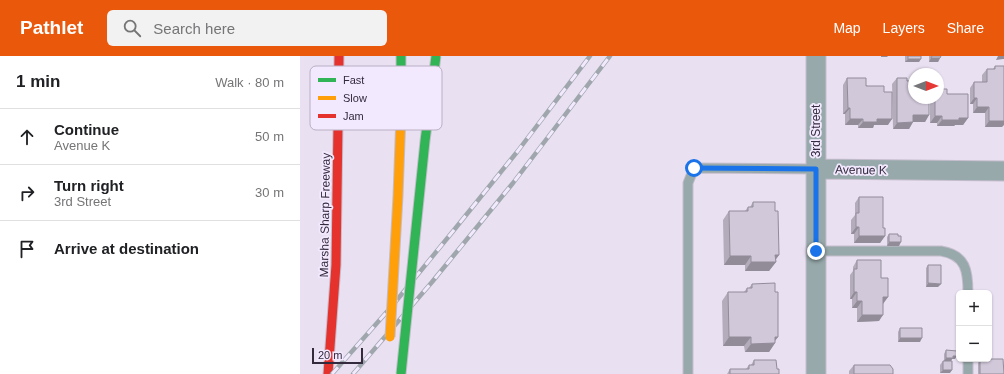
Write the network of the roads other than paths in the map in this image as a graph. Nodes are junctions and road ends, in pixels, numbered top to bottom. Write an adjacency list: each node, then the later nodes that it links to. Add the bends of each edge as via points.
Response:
1 (339, 56): 4 (highway, Marsha Sharp Freeway)
2 (436, 56): 5 (highway, bridge)
3 (816, 56): 9 (street, 3rd Street)
4 (339, 66)
5 (435, 66)
6 (338, 130): 15 (highway, Marsha Sharp Freeway, via 336,265)
7 (400, 130): 13 (highway, bridge)
8 (426, 130): 16 (highway, bridge)
9 (816, 169): 10 (street, Avenue K); 11 (street, 3rd Street); 17 (lane, Avenue K, via 694,168 688,183)
10 (1004, 171)
11 (816, 251): 12 (lane, via 950,253 964,265); 18 (street, 3rd Street)
12 (968, 290)
13 (390, 342)
14 (968, 362): 19 (lane)
15 (328, 374)
16 (401, 374)
17 (688, 374)
18 (816, 374)
19 (968, 374)

